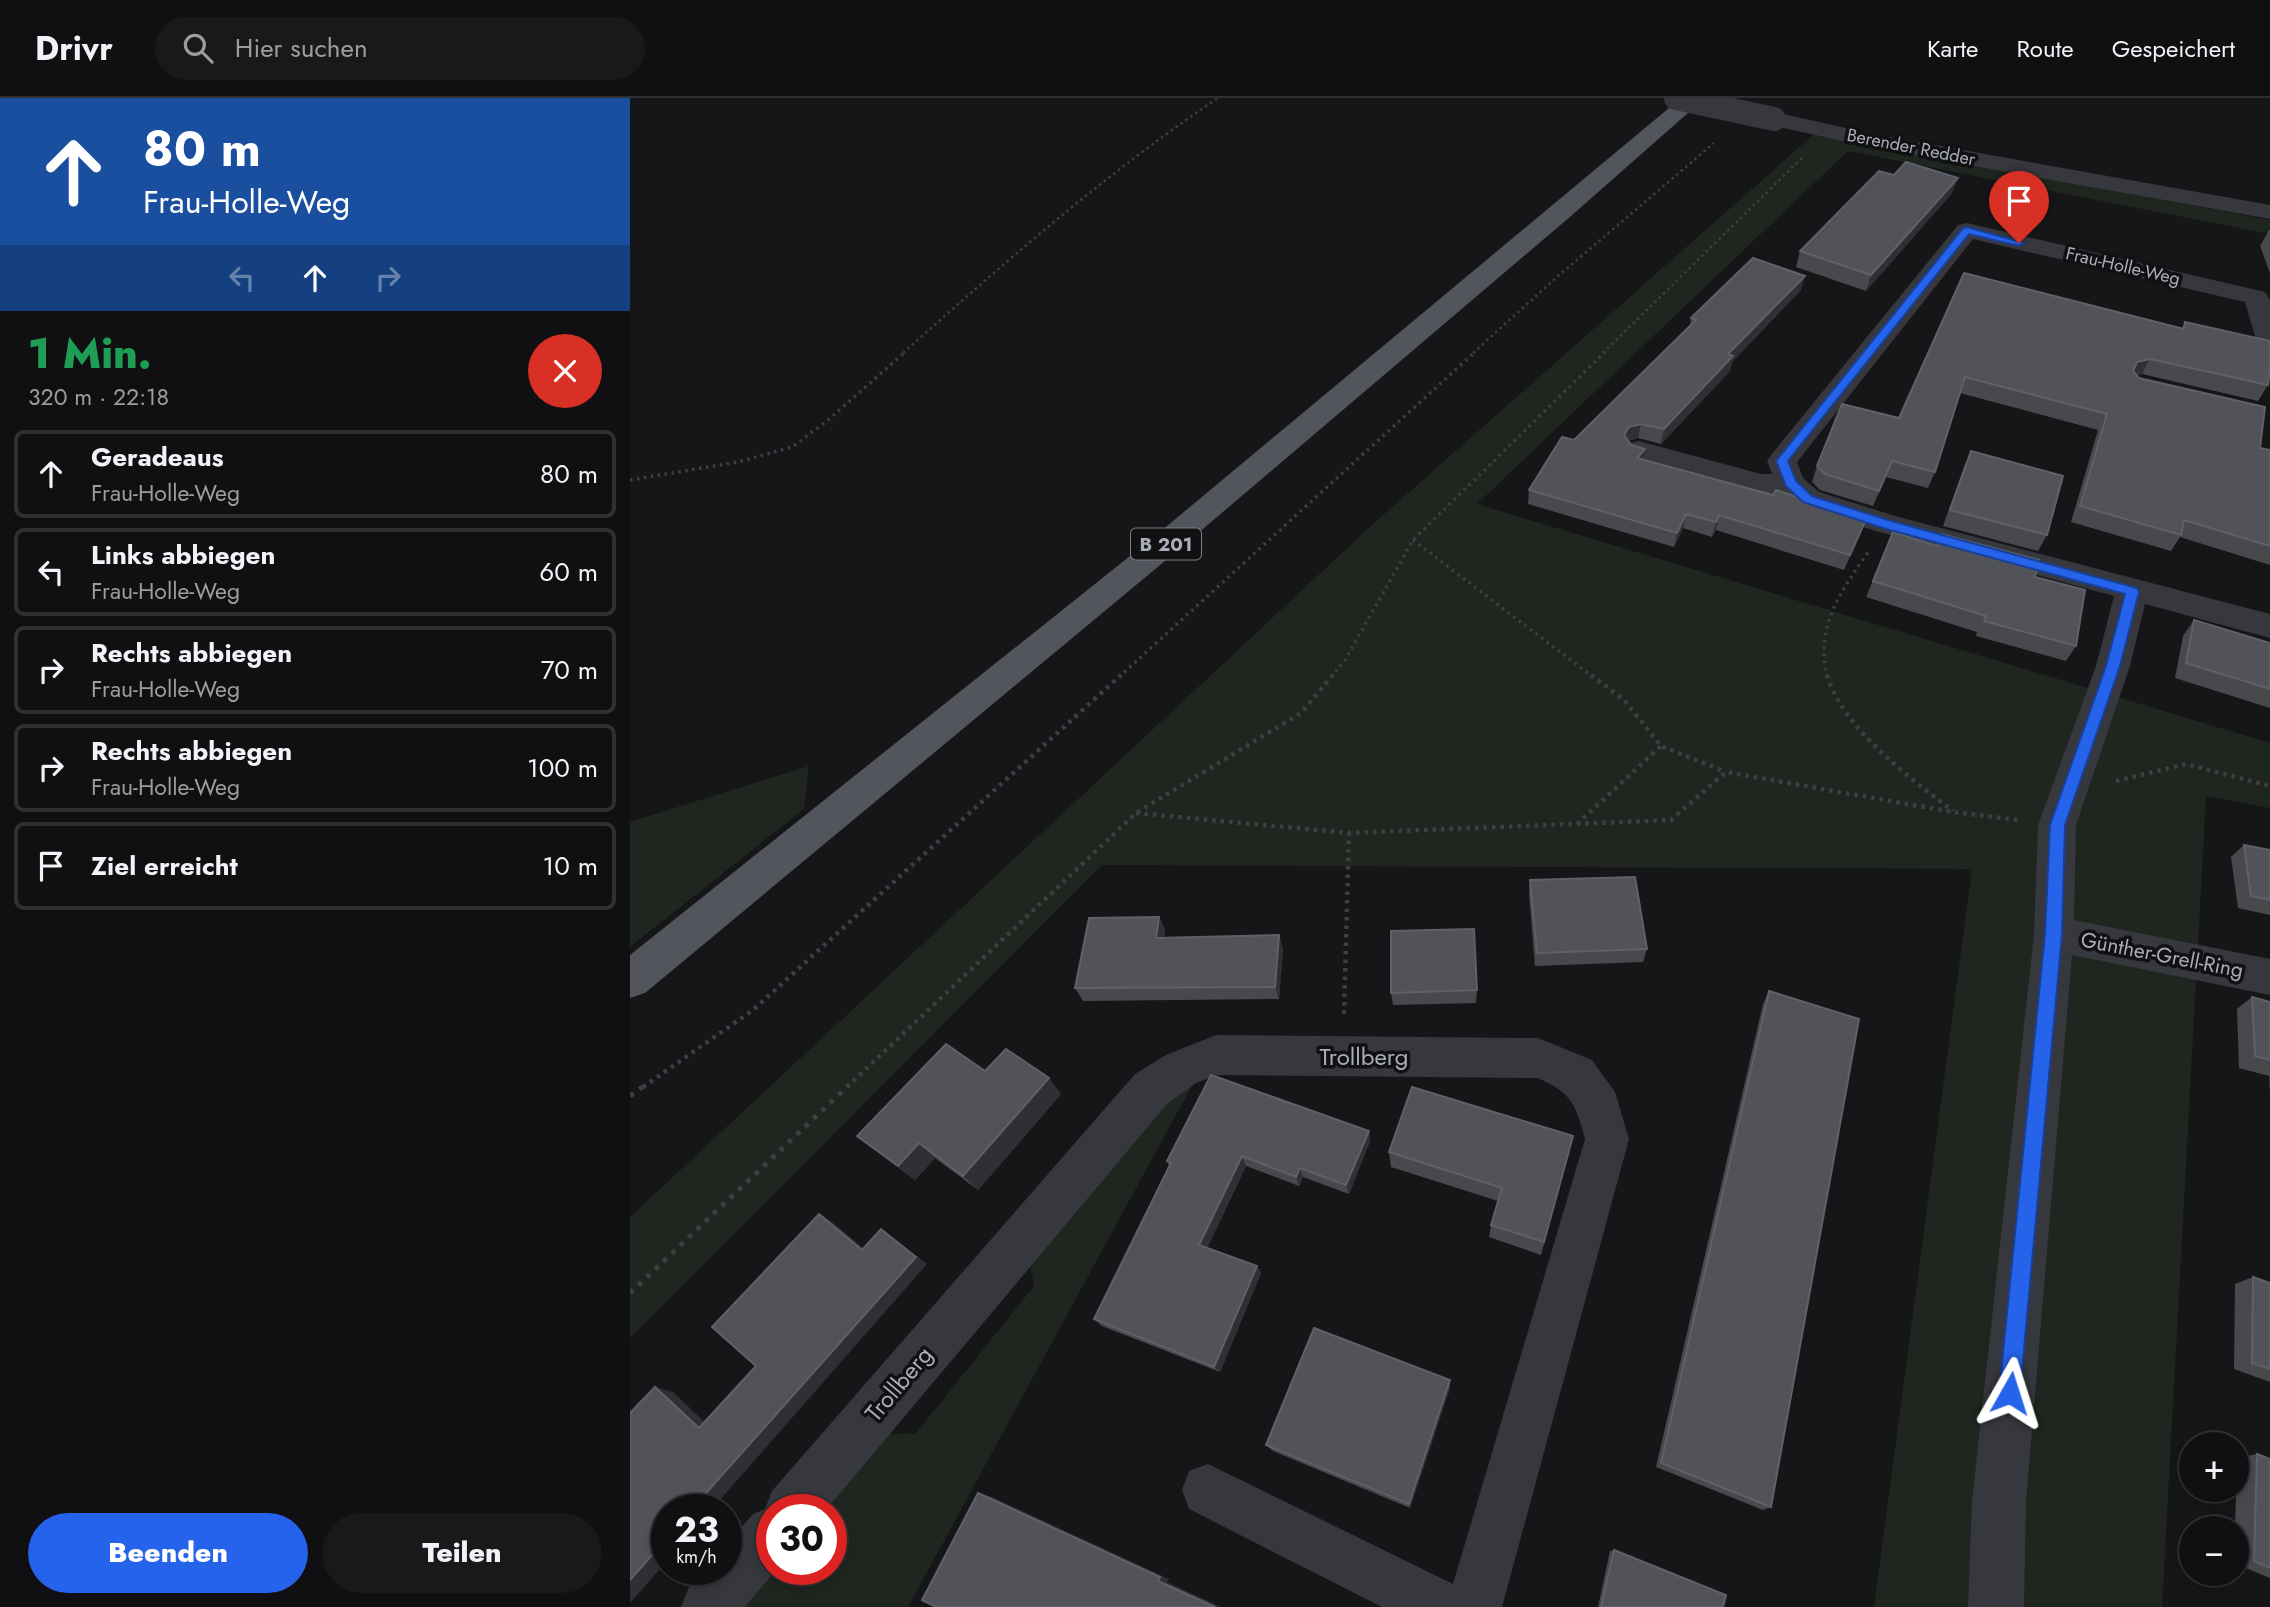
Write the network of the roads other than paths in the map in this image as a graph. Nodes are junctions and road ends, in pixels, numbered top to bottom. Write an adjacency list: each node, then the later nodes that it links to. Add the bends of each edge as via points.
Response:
1 (1676, 98): 3 (street, Berender Redder, bridge, via 1873,141)
2 (1694, 98): 11 (main road, B 201, via 1285,446)
3 (2270, 212)
4 (2270, 343): 6 (street, Frau-Holle-Weg, via 2256,297 1967,230 1782,461)
5 (1639, 450): 6 (street, via 1761,484)
6 (1790, 483): 7 (street, via 1808,499)
7 (2132, 592): 8 (street); 9 (street, via 2113,666 2057,825)
8 (2270, 626)
9 (2054, 934): 10 (street, Günther-Grell-Ring); 18 (street, via 2000,1502)
10 (2270, 977)
11 (630, 980)
12 (1208, 1490): 16 (street)
13 (805, 1494): 17 (street, Trollberg, via 1151,1089 1181,1069 1216,1055 1538,1058 1577,1074 1599,1107 1607,1139)
14 (756, 1552): 15 (street)
15 (709, 1607)
16 (1440, 1607)
17 (1474, 1607)
18 (1996, 1607)

